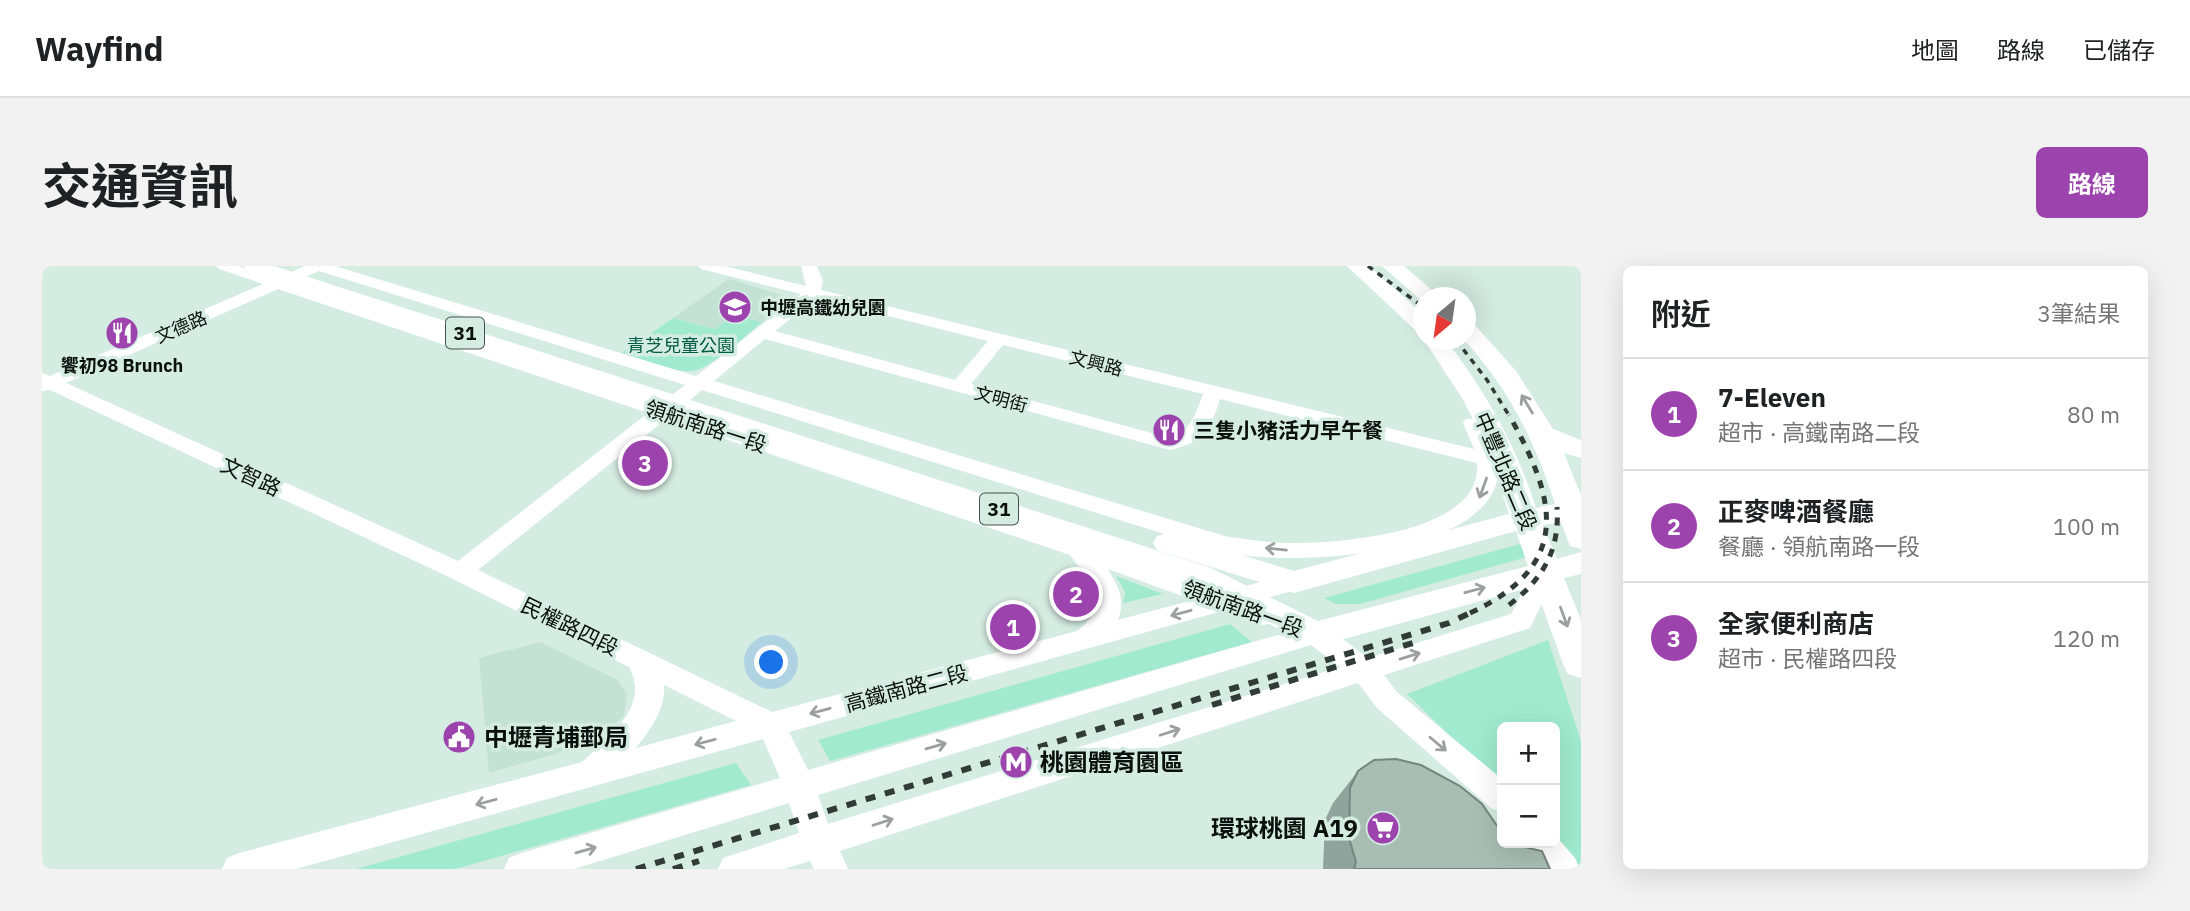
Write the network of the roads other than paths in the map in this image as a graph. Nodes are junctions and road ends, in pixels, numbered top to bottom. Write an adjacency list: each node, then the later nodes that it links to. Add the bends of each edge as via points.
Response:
1 (224, 266): 7 (street, 領航南路一段 / 31)
2 (254, 266): 7 (main road, 領航南路一段 / 31)
3 (706, 266): 9 (street, 文興路)
4 (809, 266): 9 (street, via 815,281)
5 (1357, 266): 10 (main road)
6 (1392, 266): 8 (main road)
7 (300, 272): 15 (street, 文德路); 18 (main road, 領航南路一段 / 31)
8 (1418, 287)
9 (813, 293): 11 (street); 12 (street, 文興路)
10 (1413, 315)
11 (762, 333): 16 (street, 文明街); 18 (street)
12 (999, 339): 16 (street); 17 (street, 文興路)
13 (1476, 340): 20 (main road, 中豐北路二段, one-way to 13, via 1513,382)
14 (1441, 350): 25 (main road, 中豐北路二段, via 1494,432)
15 (45, 383): 30 (street, 文智路)
16 (959, 387): 17 (street, 文明街, via 1170,444 1189,440 1200,428)
17 (1213, 391): 22 (street, 文興路)
18 (681, 397): 23 (street, 領航南路一段 / 31); 26 (street, 領航南路一段 / 31); 27 (main road, 領航南路一段 / 31); 30 (street); 32 (main road, 領航南路一段 / 31, via 1198,575)
19 (1472, 423): 22 (street)
20 (1545, 435): 21 (main road); 24 (main road, 中豐北路二段)
21 (1581, 450)
22 (1487, 459): 23 (street, one-way to 23, via 1481,498 1456,520 1406,537 1337,549 1289,551 1227,545)
23 (1099, 506): 27 (street, 31)
24 (1579, 516): 25 (main road, 高鐵南路二段)
25 (1526, 519): 29 (main road, 中豐北路二段); 31 (main road, 高鐵南路二段)
26 (1077, 549): 32 (street, 領航南路一段 / 31); 34 (street, via 1102,576 1110,593 1110,609 1100,628)
27 (1191, 550): 31 (main road, 31)
28 (1581, 563): 29 (main road)
29 (1546, 571): 33 (main road, one-way to 29); 36 (main road, 中豐北路二段, one-way to 36); 37 (street, one-way to 29, via 1521,621)
30 (460, 572): 35 (street, 民權路四段)
31 (1294, 582): 32 (street, 高鐵南路二段)
32 (1232, 599): 33 (main road, 領航南路一段 / 31); 34 (street, 高鐵南路二段, one-way to 34)
33 (1315, 634): 37 (street); 40 (street, one-way to 33)
34 (1083, 640): 38 (street, 高鐵南路二段, one-way to 38)
35 (638, 659): 38 (street, 民權路四段); 39 (street, via 649,679 640,720)
36 (1581, 664)
37 (1364, 670): 41 (street, one-way to 41, via 1387,700); 43 (street, one-way to 37)
38 (771, 724): 39 (street, 高鐵南路二段, one-way to 39); 40 (street)
39 (590, 774): 44 (street, 高鐵南路二段, one-way to 44)
40 (800, 786): 43 (street); 45 (street, one-way to 40)
41 (1497, 794)
42 (1545, 848): 47 (street)
43 (824, 856): 46 (street)
44 (239, 869)
45 (521, 869)
46 (735, 869)
47 (1563, 869)

